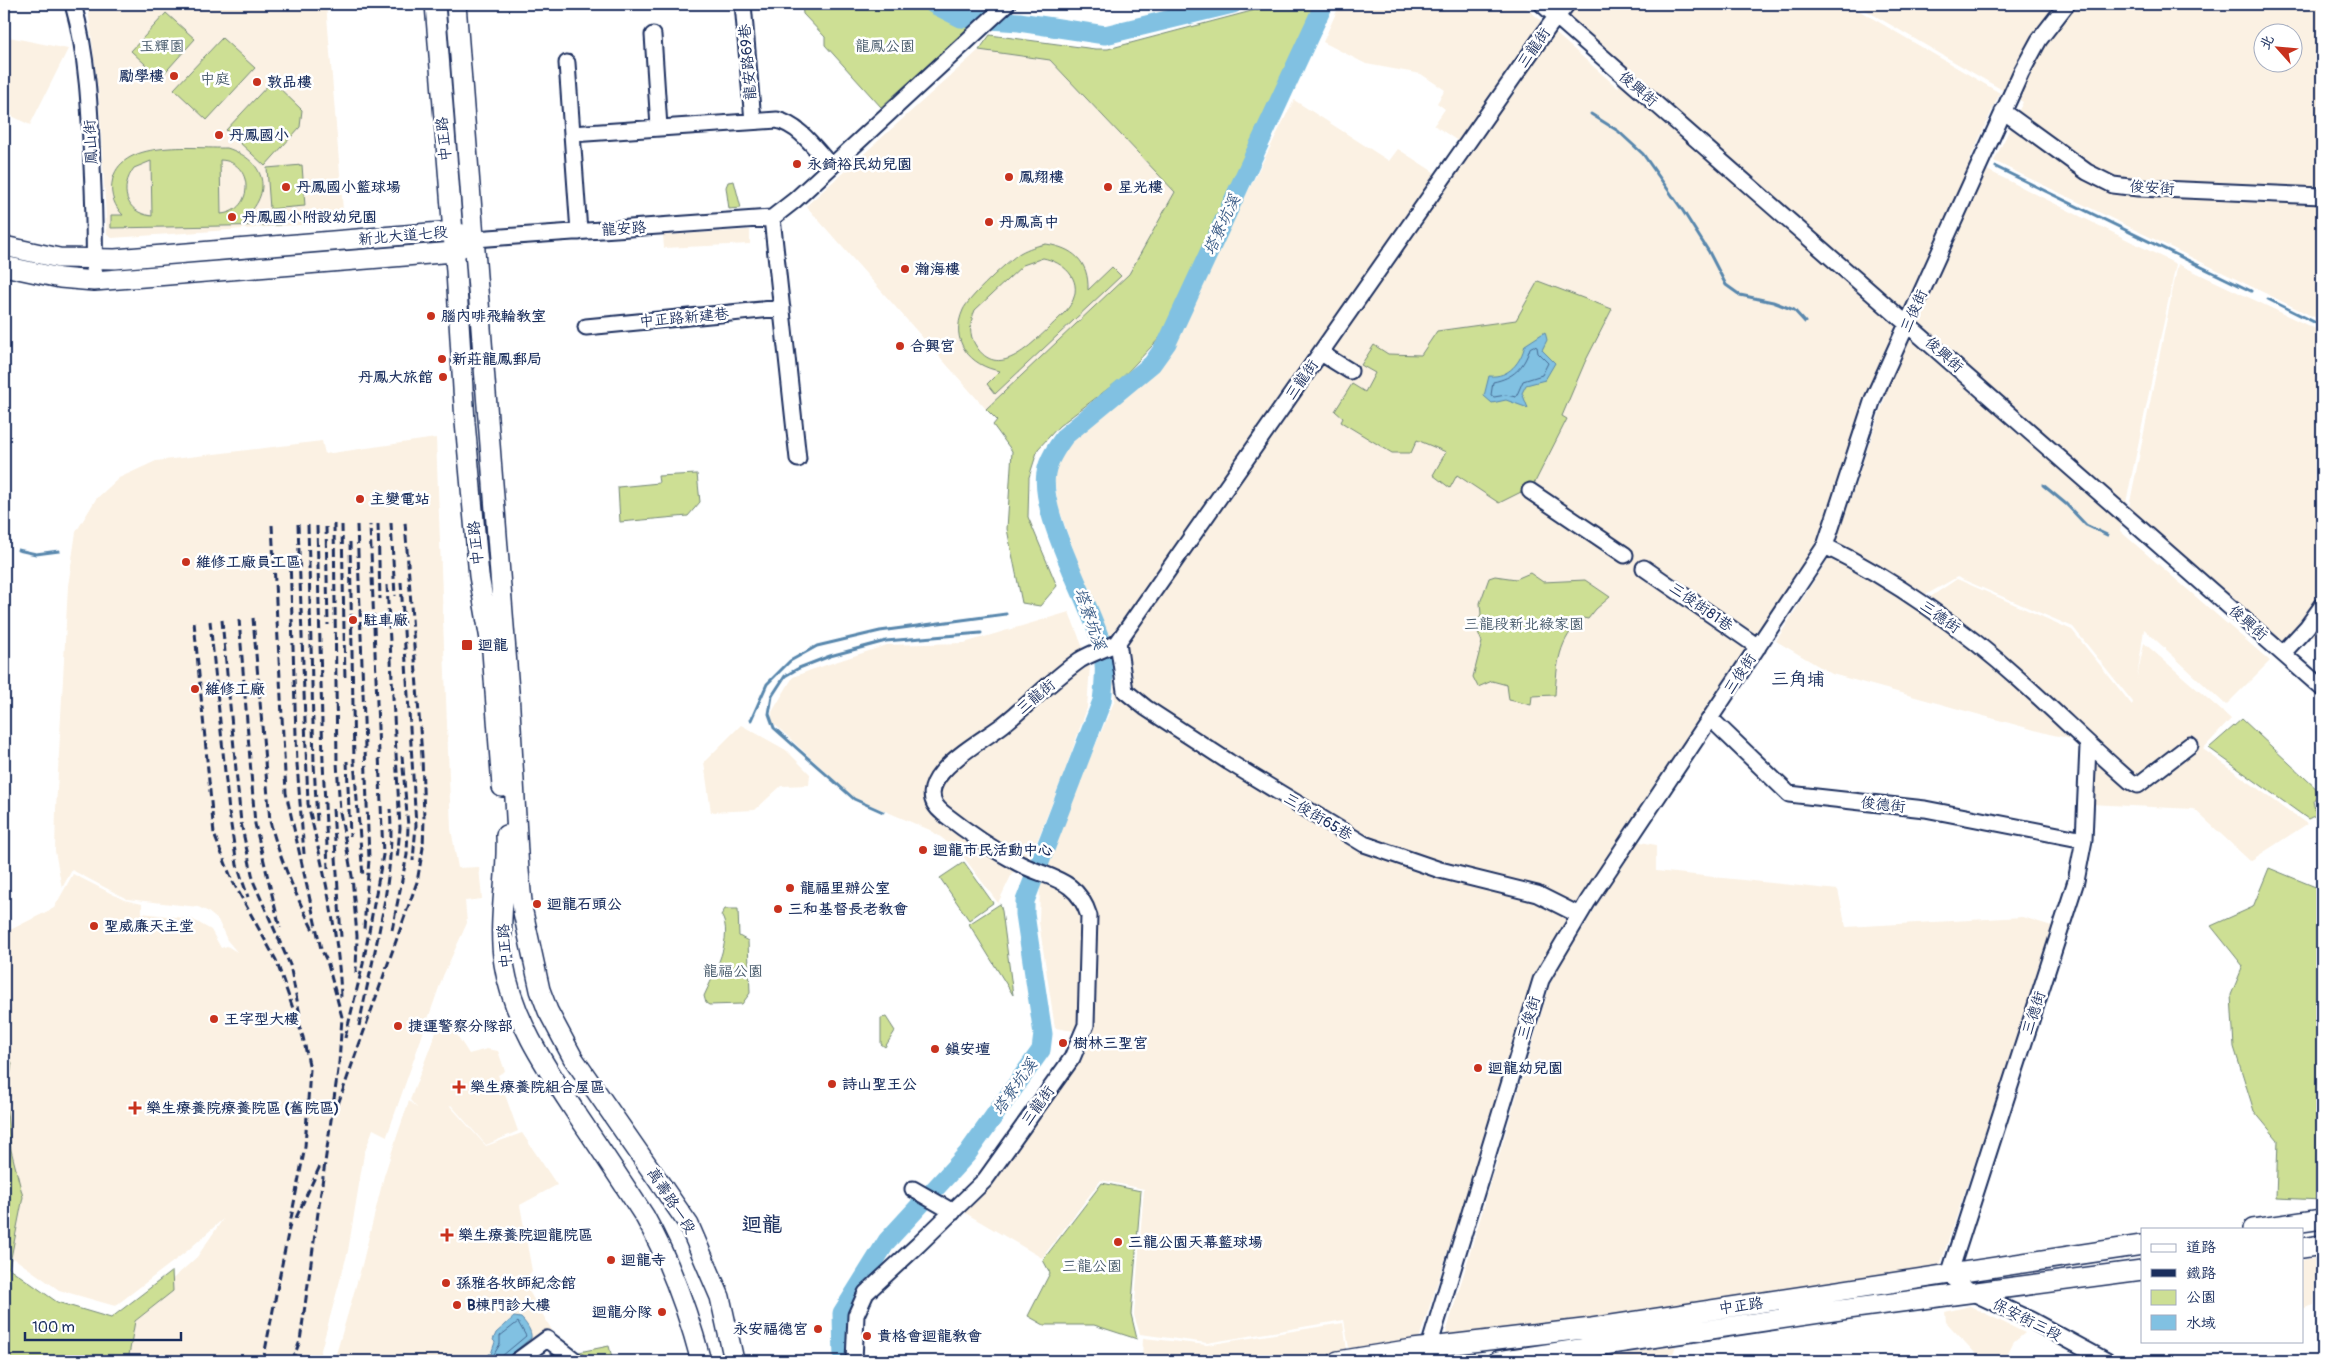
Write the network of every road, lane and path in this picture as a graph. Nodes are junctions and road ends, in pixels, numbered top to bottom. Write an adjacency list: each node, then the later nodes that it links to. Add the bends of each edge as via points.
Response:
1 (73, 4): 24 (street, 鳳山街, via 82,46 91,121)
2 (435, 4): 19 (main road, 中正路)
3 (456, 4): 21 (main road, 中正路)
4 (743, 4): 13 (street, 龍安路69巷)
5 (1542, 4): 9 (street, 俊興街)
6 (1567, 4): 9 (street, 三龍街)
7 (2062, 5): 12 (street, 三俊街, via 2039,40)
8 (1003, 7): 16 (street)
9 (1556, 16): 28 (street, 俊興街); 30 (street, 三龍街)
10 (653, 35): 14 (street)
11 (567, 63): 15 (street)
12 (2003, 111): 17 (street, 俊安街, via 2087,172 2113,184 2138,188); 28 (street, 三俊街)
13 (753, 121): 14 (street, 龍安路69巷); 16 (street, 龍安路69巷, via 786,122 797,129)
14 (659, 127): 15 (street, 龍安路69巷)
15 (572, 134): 20 (street)
16 (831, 166): 18 (street)
17 (2322, 196)
18 (772, 218): 20 (street, 龍安路); 27 (street)
19 (453, 231): 21 (main road, 新北大道七段); 23 (main road, 中正路); 24 (main road, 新北大道七段)
20 (579, 232): 21 (street, 龍安路)
21 (475, 239): 23 (main road, 新北大道七段); 46 (main road, 中正路)
22 (4, 246): 24 (main road, 新北大道七段, via 59,258)
23 (454, 252): 26 (main road, 新北大道七段); 48 (main road, 中正路, via 479,576 492,651 499,740 506,838)
24 (95, 259): 26 (street, 鳳山街)
25 (4, 266): 26 (main road, 新北大道七段, via 60,278)
26 (94, 281)
27 (782, 308): 29 (street, 中正路新建巷); 32 (street)
28 (1908, 323): 34 (street, 三俊街, via 1871,405); 40 (street, 俊興街)
29 (586, 327)
30 (1322, 353): 31 (street); 38 (street, 三龍街)
31 (1350, 371)
32 (798, 460)
33 (1530, 491): 35 (street)
34 (1824, 546): 39 (street, 三俊街); 44 (street, 三德街, via 1868,567 1960,631 2020,680)
35 (1625, 555)
36 (1644, 568): 39 (street, 三俊街81巷)
37 (2322, 606): 40 (street)
38 (1115, 644): 47 (street, 三俊街65巷, via 1125,691 1146,708 1341,832 1380,851 1440,870 1537,894); 52 (street, 三龍街, via 1081,660 1002,726 964,750 934,786 936,808 1018,864 1046,874 1075,890 1089,916 1086,1025 1072,1058 985,1180)
39 (1758, 647): 42 (street, 三俊街)
40 (2283, 654): 41 (street, 俊興街)
41 (2322, 688)
42 (1710, 718): 45 (street, 俊德街, via 1789,794 1924,809); 47 (street, 三俊街)
43 (2190, 745): 44 (street, 三德街, via 2138,785 2130,782)
44 (2088, 746): 45 (street, 三德街)
45 (2084, 840): 59 (street, 三德街, via 2083,855 2065,919)
46 (523, 912): 48 (main road); 49 (main road, 中正路, via 540,990)
47 (1579, 915): 61 (street, 三俊街, via 1541,980)
48 (502, 916): 50 (main road, 中正路, via 504,966 519,1016)
49 (573, 1058): 65 (main road, 萬壽路一段, via 689,1225 720,1297)
50 (549, 1072): 64 (main road, 萬壽路一段, via 658,1239 690,1322)
51 (913, 1189): 52 (street)
52 (953, 1212): 66 (street, 三龍街, via 861,1300 856,1315)
53 (2322, 1219): 54 (main road)
54 (2259, 1228)
55 (2141, 1245): 59 (main road, 中正路)
56 (2322, 1245): 57 (main road)
57 (2304, 1248)
58 (2141, 1270): 60 (main road, 中正路)
59 (1949, 1275): 60 (street, 保安街三段); 61 (main road, 中正路)
60 (1973, 1293): 68 (main road, 中正路); 69 (street, 保安街三段)
61 (1428, 1354): 67 (main road, 中正路)
62 (517, 1361): 63 (street, via 547,1339)
63 (576, 1361)
64 (701, 1361)
65 (732, 1361)
66 (854, 1361)
67 (1338, 1361)
68 (1498, 1361)
69 (2107, 1361)

